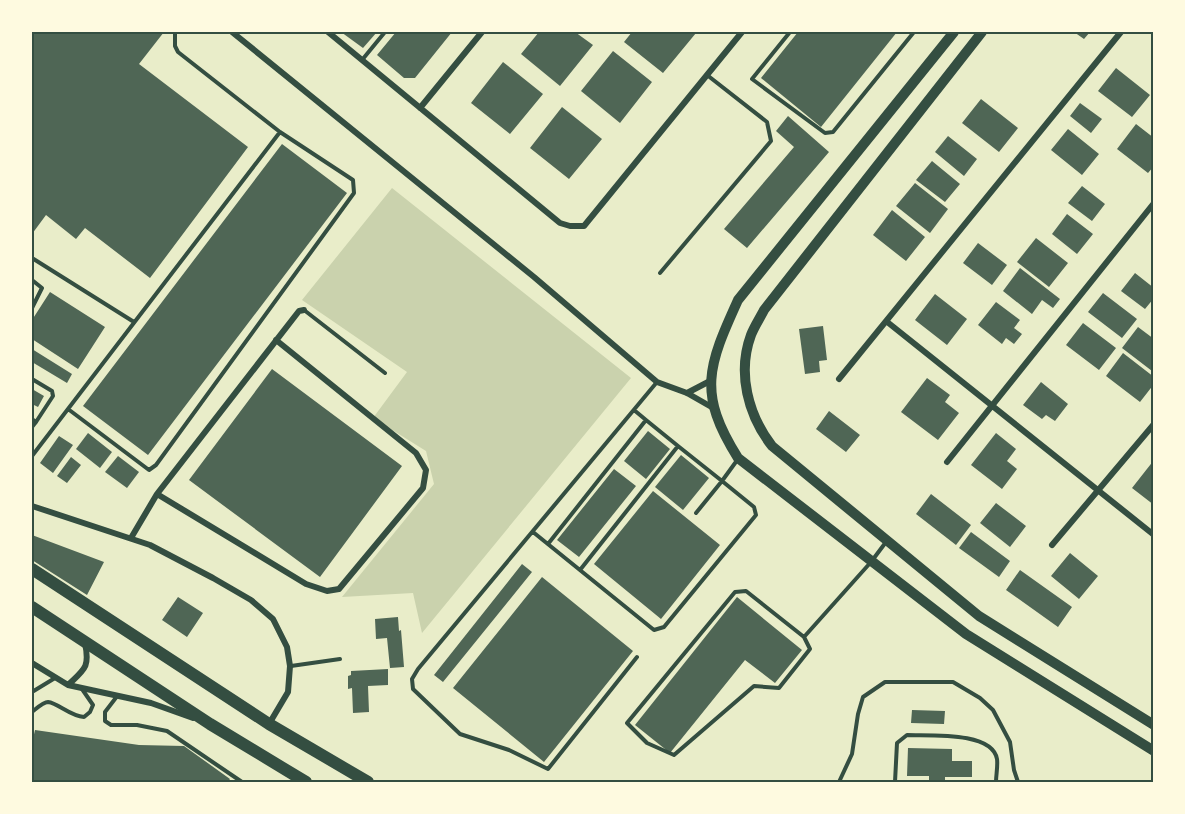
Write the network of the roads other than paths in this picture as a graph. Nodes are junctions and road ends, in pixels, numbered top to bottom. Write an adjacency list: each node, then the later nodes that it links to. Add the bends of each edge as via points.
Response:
1 (175, 32): 15 (lane, via 178,52)
2 (232, 32): 29 (street)
3 (328, 32): 12 (street)
4 (385, 32): 12 (lane)
5 (482, 32): 14 (street)
6 (742, 32): 13 (street)
7 (790, 32): 8 (lane, via 752,78 825,133 833,132)
8 (914, 32)
9 (954, 32): 28 (main road, via 738,300 721,337)
10 (979, 32): 51 (main road, via 764,310 751,336 744,369 749,400 760,430 772,446)
11 (1121, 32): 22 (street)
12 (362, 60): 14 (street)
13 (707, 75): 14 (street, via 584,226 560,223); 18 (lane, via 767,122 771,141)
14 (420, 108)
15 (280, 132): 23 (lane); 32 (lane, via 353,180 354,193 156,465 149,470)
16 (1154, 203): 31 (street)
17 (32, 258): 23 (lane)
18 (660, 273)
19 (32, 280): 20 (lane, via 42,288)
20 (32, 308)
21 (304, 310): 24 (street); 25 (lane)
22 (886, 321): 27 (street); 31 (street)
23 (134, 322): 32 (lane)
24 (276, 340): 45 (street); 45 (street, via 416,453 426,470 423,488 339,589 327,591 306,584)
25 (385, 373)
26 (32, 379): 35 (lane, via 52,391 53,396)
27 (838, 379)
28 (710, 381): 30 (street); 33 (main road)
29 (657, 382): 30 (street); 34 (lane)
30 (687, 393): 33 (street)
31 (991, 405): 42 (street); 44 (street)
32 (68, 409): 40 (lane)
33 (715, 409): 41 (main road, via 725,438)
34 (633, 410): 36 (lane); 48 (lane)
35 (34, 420): 38 (lane)
36 (646, 420): 39 (lane); 52 (lane)
37 (1154, 424): 44 (street)
38 (32, 427)
39 (678, 446): 43 (lane); 56 (lane)
40 (32, 456)
41 (738, 458): 43 (lane); 54 (main road)
42 (947, 462)
43 (722, 481): 47 (lane); 56 (lane, via 754,507 756,515 664,627 654,630)
44 (1098, 491): 49 (street); 53 (street)
45 (157, 494): 50 (street)
46 (32, 506): 50 (street)
47 (696, 513)
48 (532, 532): 52 (lane); 60 (lane, via 418,669 412,679 413,689 460,734 509,750 548,769)
49 (1154, 535)
50 (131, 538): 63 (street, via 251,600 273,618 287,647)
51 (888, 541): 54 (lane); 72 (main road, via 980,616)
52 (548, 544): 56 (lane)
53 (1052, 545)
54 (871, 562): 58 (lane); 73 (main road, via 966,634)
55 (32, 569): 71 (main road)
56 (580, 570)
57 (32, 607): 59 (main road)
58 (804, 637): 58 (lane, via 746,591 735,592 628,726 647,743 674,755 754,686 779,688 810,649)
59 (84, 641): 65 (street, via 87,665); 70 (main road)
60 (637, 657)
61 (340, 659): 63 (lane)
62 (32, 663): 64 (street)
63 (290, 666): 71 (street, via 288,692)
64 (55, 678): 65 (street); 67 (lane)
65 (68, 685): 66 (street)
66 (82, 689): 68 (street); 69 (lane, via 93,705 84,717 51,702)
67 (32, 692)
68 (118, 694): 70 (street); 75 (lane, via 105,712 105,721 167,731)
69 (32, 711)
70 (210, 724): 74 (main road)
71 (269, 724): 76 (main road)
72 (1154, 725)
73 (1154, 751)
74 (304, 781)
75 (242, 783)
76 (368, 783)
77 (839, 783): 80 (lane, via 852,754 863,697 885,682 953,682 980,698 993,710 1010,742)
78 (896, 783): 79 (lane, via 897,743 907,735 972,738 986,744 997,757)
79 (996, 783)
80 (1018, 783)

